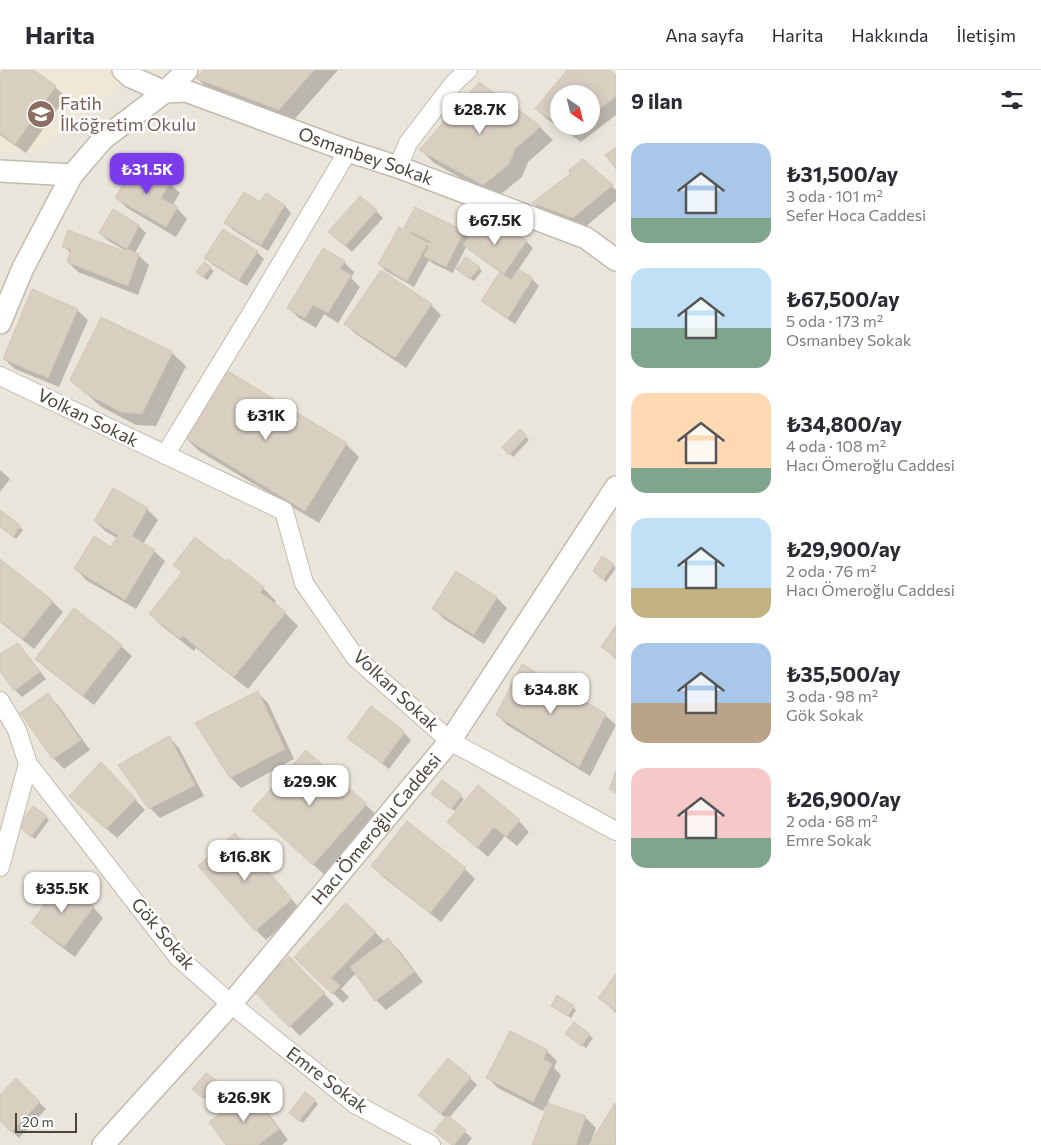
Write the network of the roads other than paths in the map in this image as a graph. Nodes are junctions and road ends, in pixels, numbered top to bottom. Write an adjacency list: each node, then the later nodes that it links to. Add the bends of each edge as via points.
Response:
1 (123, 70): 4 (street)
2 (187, 70): 4 (street)
3 (468, 70): 6 (street, via 454,83 408,143)
4 (165, 92): 5 (street, Osmanbey Sokak, via 186,91); 8 (street, via 103,139)
5 (348, 151): 6 (street, Osmanbey Sokak); 12 (street)
6 (398, 167): 9 (street, Osmanbey Sokak, via 586,238)
7 (0, 171): 8 (street)
8 (72, 175): 10 (street, via 23,268)
9 (616, 260)
10 (0, 323)
11 (0, 376): 12 (street, Volkan Sokak)
12 (165, 455): 15 (street, Volkan Sokak, via 284,511 304,583 355,657)
13 (616, 487): 15 (street, Hacı Ömeroğlu Caddesi)
14 (0, 701): 16 (street, Gök Sokak, via 17,730)
15 (450, 741): 17 (street, Volkan Sokak); 19 (street, Hacı Ömeroğlu Caddesi)
16 (28, 764): 18 (street); 19 (street, Gök Sokak, via 178,957)
17 (616, 831)
18 (0, 867)
19 (230, 1004): 20 (street, Hacı Ömeroğlu Caddesi); 21 (street, Emre Sokak, via 355,1104)
20 (103, 1145)
21 (431, 1145)

